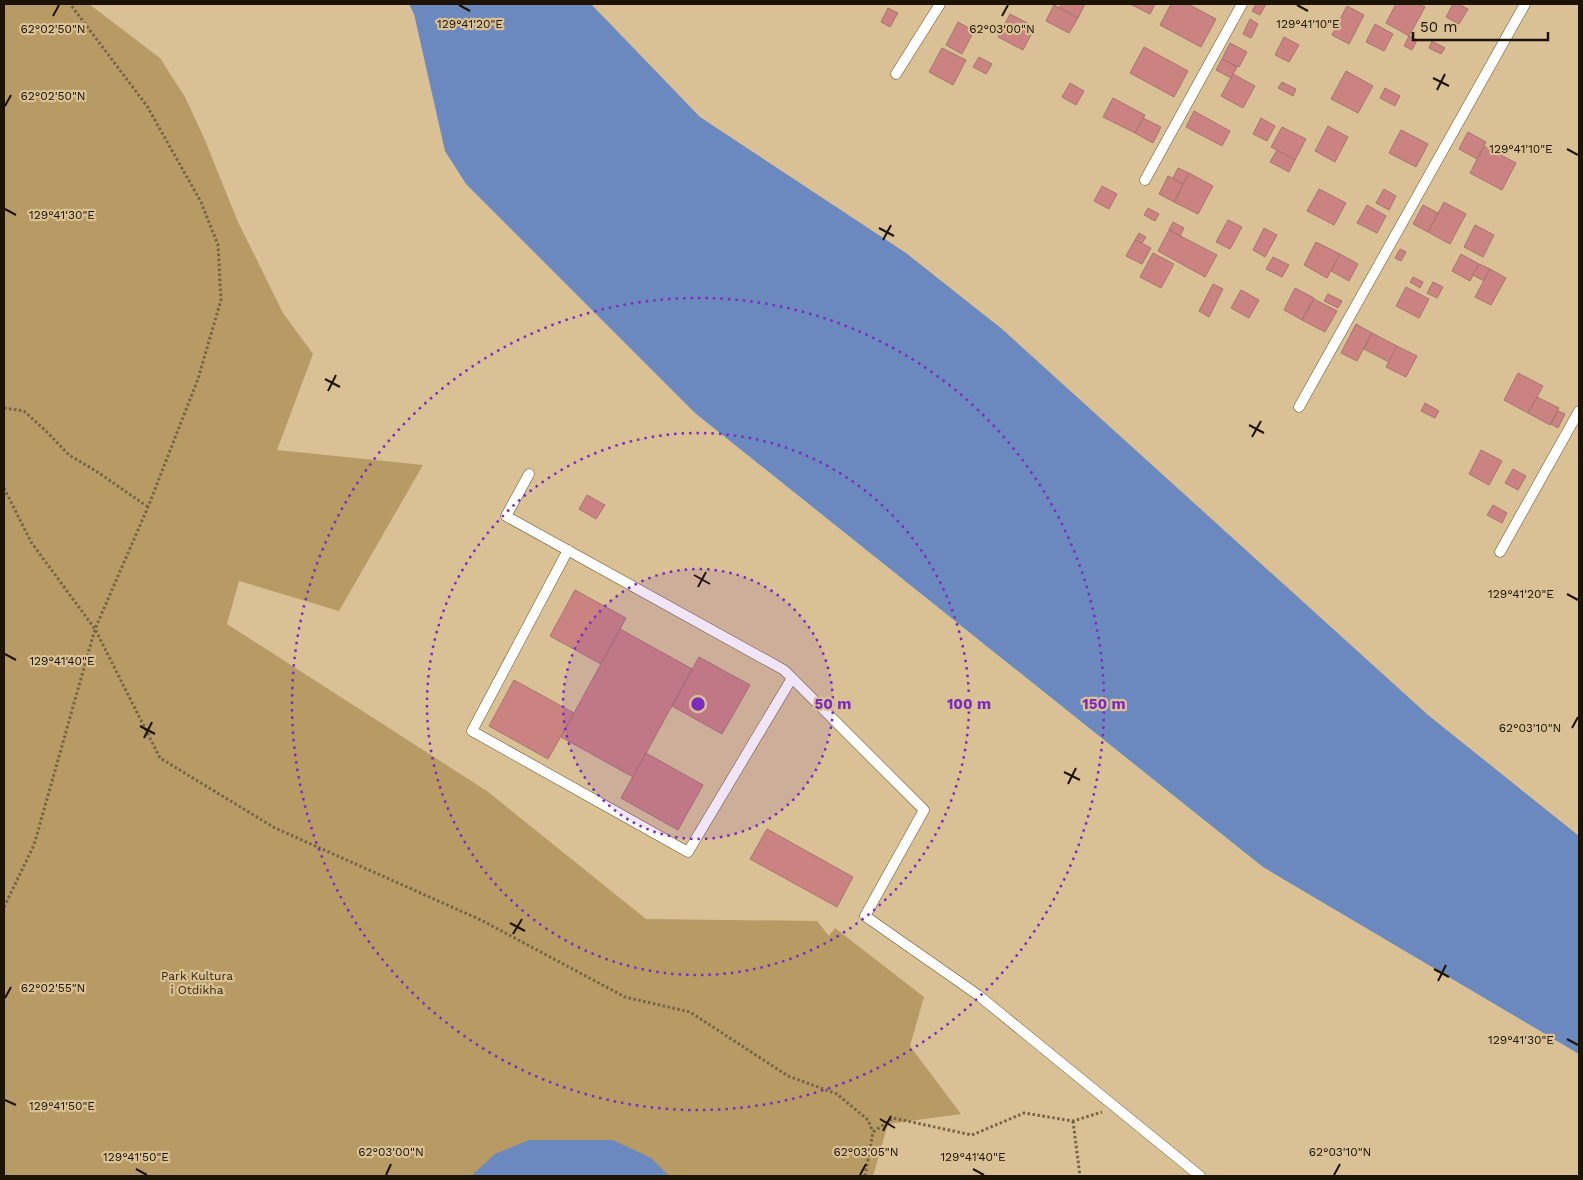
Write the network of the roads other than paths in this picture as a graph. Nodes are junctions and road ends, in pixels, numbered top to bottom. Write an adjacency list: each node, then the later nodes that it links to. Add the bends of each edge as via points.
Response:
1 (940, 4): 4 (lane)
2 (1242, 4): 5 (lane)
3 (1525, 4): 6 (lane)
4 (896, 74)
5 (1145, 180)
6 (1299, 406)
7 (1579, 410): 10 (lane)
8 (529, 474): 9 (lane, via 506,516)
9 (568, 550): 11 (lane, via 784,670); 11 (lane, via 472,731 688,852)
10 (1500, 552)
11 (792, 678): 12 (lane, via 924,810 866,916 978,996)
12 (1200, 1176)

